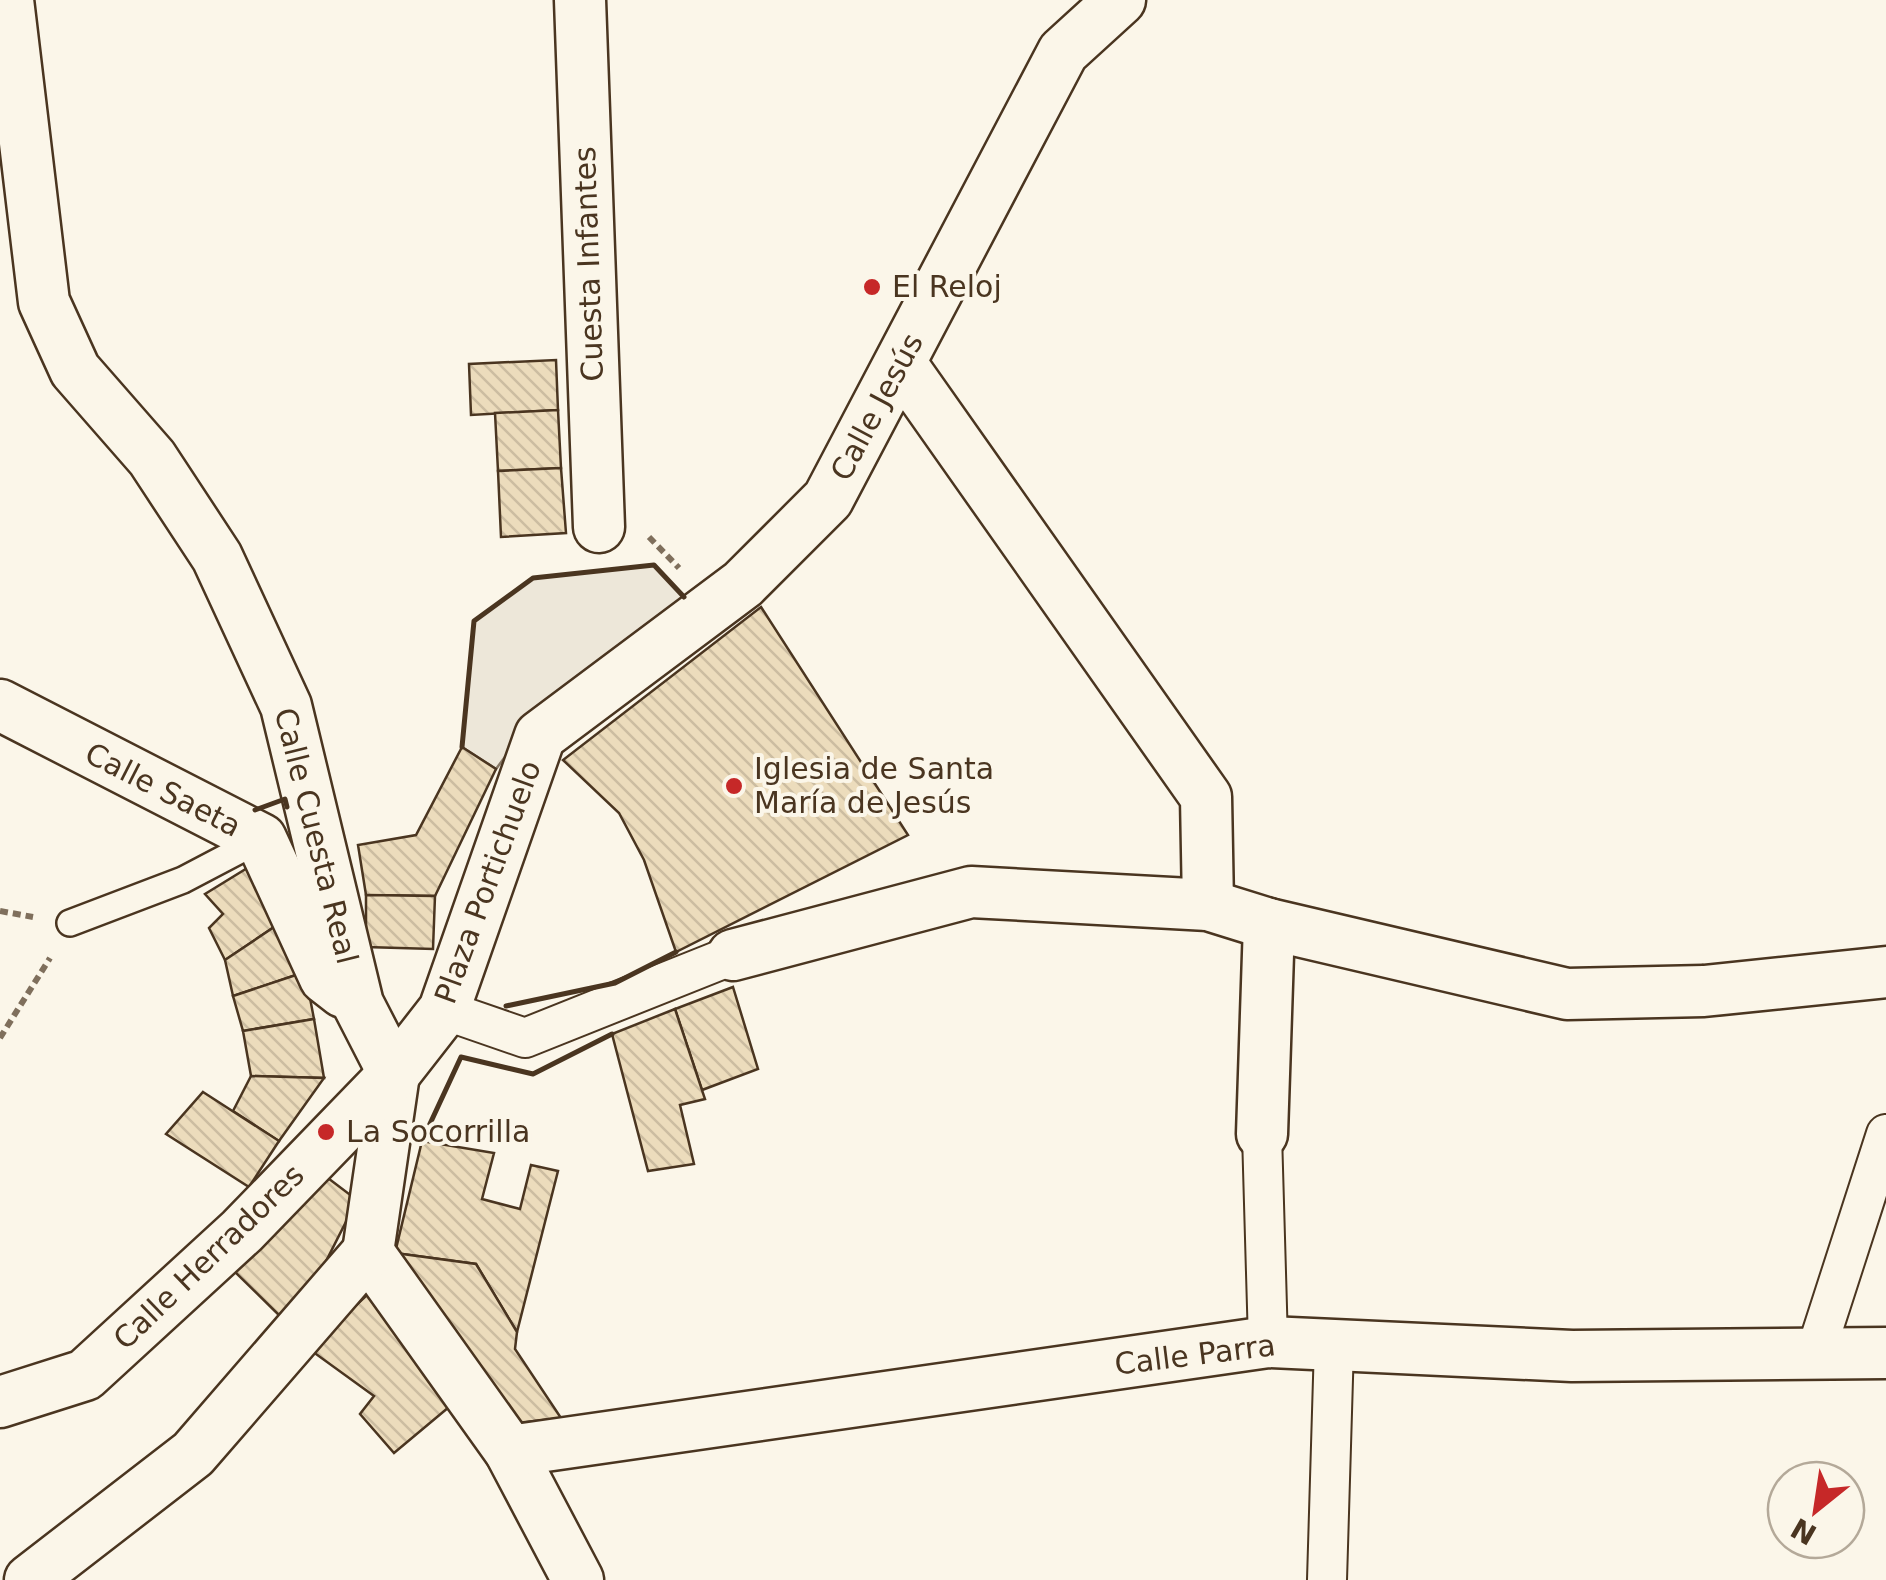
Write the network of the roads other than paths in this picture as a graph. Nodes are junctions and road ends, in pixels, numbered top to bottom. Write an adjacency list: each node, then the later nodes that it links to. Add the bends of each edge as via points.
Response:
1 (8, 0): 14 (street, Calle Cuesta Real, via 48,314 75,370 152,458 218,557 286,706)
2 (580, 0): 5 (street, Cuesta Infantes)
3 (1120, 0): 4 (street, Calle Jesús, via 1063,52)
4 (901, 364): 7 (street, Calle Jesús, via 828,499 743,584); 9 (street, via 1206,797)
5 (599, 527)
6 (0, 705): 8 (street, Calle Saeta)
7 (540, 736): 15 (street, Plaza Portichuelo)
8 (261, 839): 10 (lane, via 183,880); 14 (street, Calle Saeta, via 325,978)
9 (1208, 904): 11 (street); 12 (street, via 972,892)
10 (70, 924)
11 (1269, 924): 13 (street, via 1566,994 1704,992); 17 (street)
12 (734, 954): 15 (street, via 525,1038)
13 (1886, 972)
14 (358, 1004): 16 (street, Calle Cuesta Real)
15 (444, 1010): 16 (street, Plaza Portichuelo)
16 (394, 1074): 19 (street, Plaza Portichuelo); 24 (street, Calle Herradores, via 242,1232 85,1375)
17 (1262, 1134): 20 (street)
18 (1886, 1134): 23 (street)
19 (368, 1252): 25 (street); 26 (street, via 193,1454)
20 (1268, 1342): 21 (street, Calle Parra); 25 (street, Calle Parra)
21 (1334, 1345): 23 (street, Calle Parra, via 1572,1356); 28 (street)
22 (1886, 1353): 23 (street, Calle Parra)
23 (1815, 1354)
24 (0, 1402)
25 (510, 1450): 27 (street)
26 (30, 1580)
27 (578, 1580)
28 (1327, 1580)

